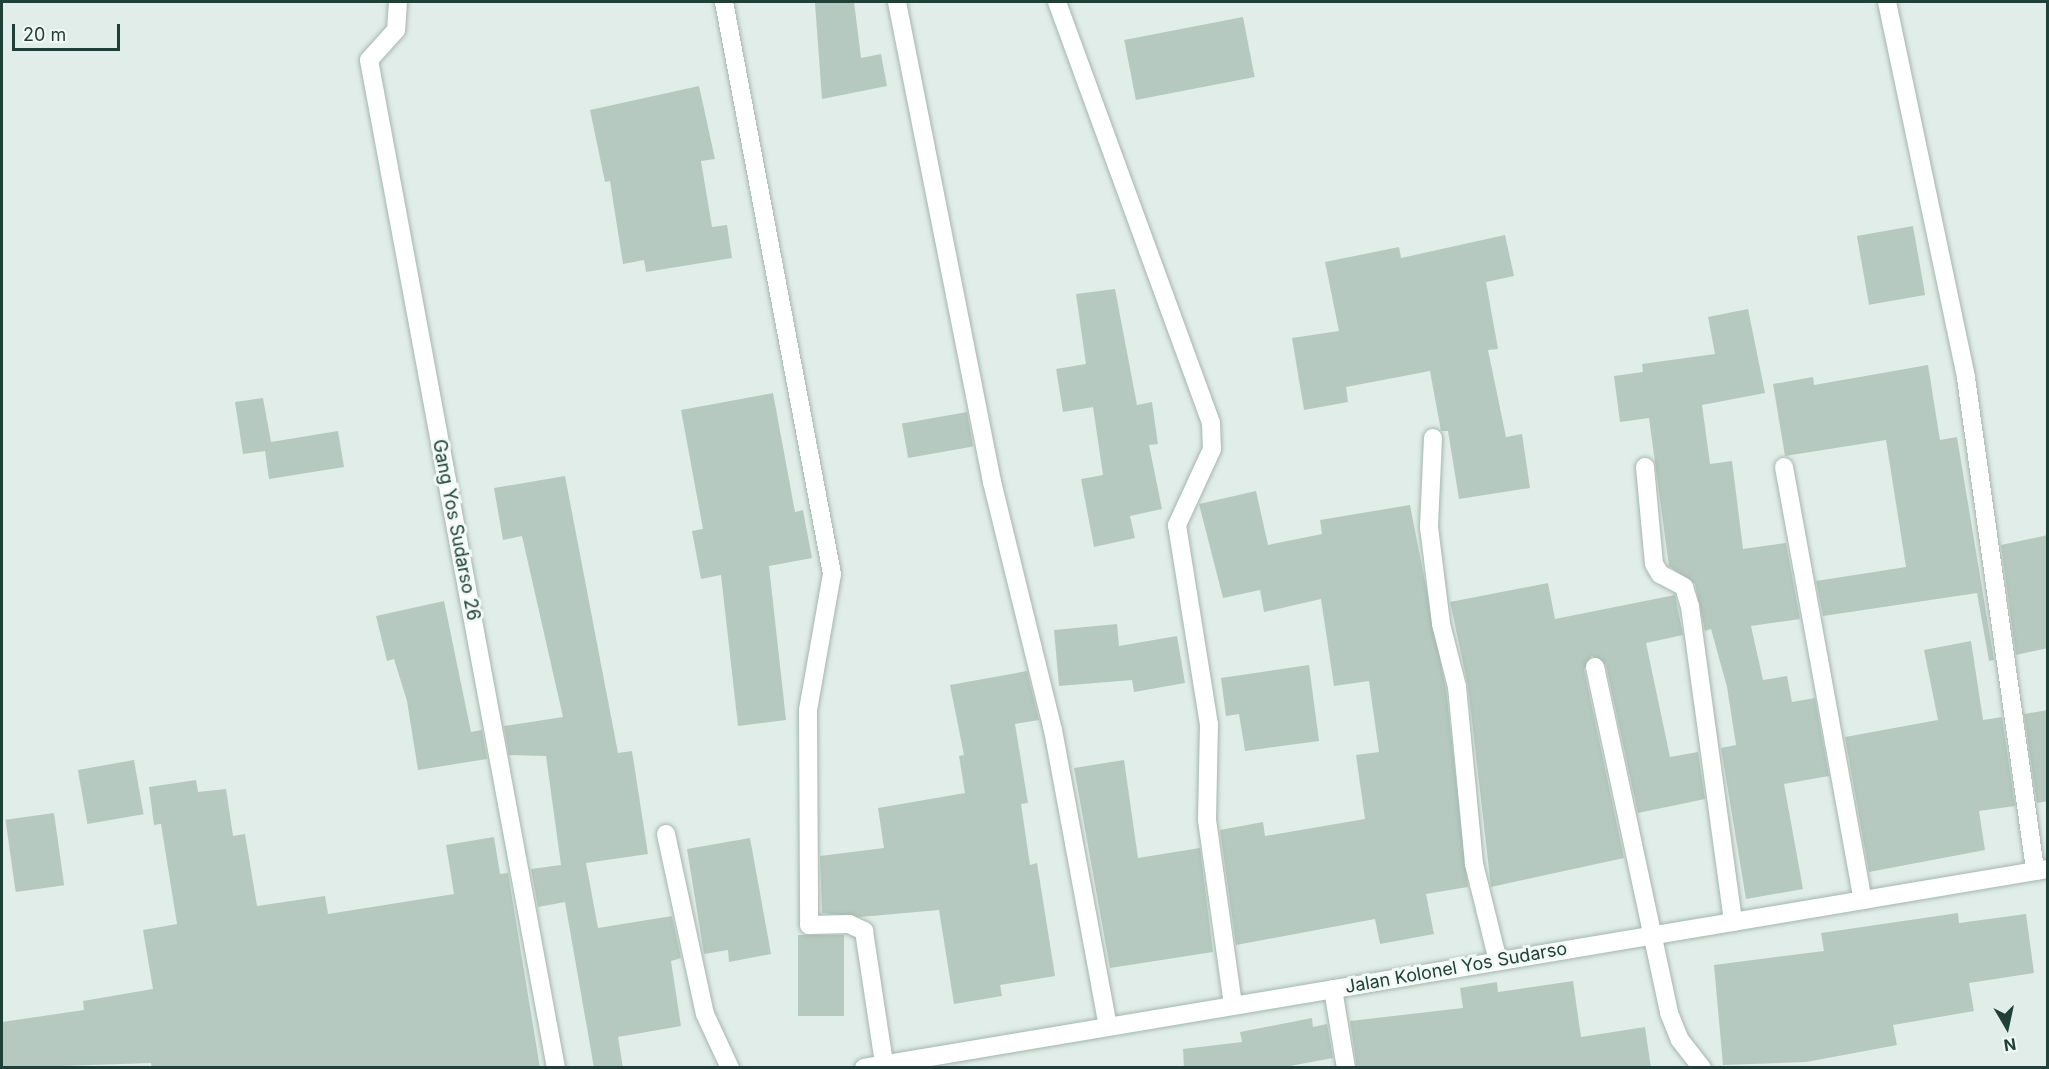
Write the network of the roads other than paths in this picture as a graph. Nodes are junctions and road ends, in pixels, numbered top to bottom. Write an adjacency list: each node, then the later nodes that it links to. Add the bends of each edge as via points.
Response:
1 (398, 2): 20 (street, Gang Yos Sudarso 26, via 396,30 369,60)
2 (724, 2): 19 (street, via 832,574 808,710 809,926 849,924 864,931)
3 (897, 2): 18 (street, via 992,482 1053,730)
4 (1057, 2): 17 (street, via 1211,423 1212,449 1177,525 1209,724 1207,820)
5 (1887, 2): 11 (street, via 1966,378)
6 (1433, 438): 15 (street, via 1430,538 1441,624 1457,687 1474,864)
7 (1645, 467): 13 (street, via 1654,564 1660,574 1684,587 1690,608)
8 (1784, 467): 12 (street)
9 (1595, 666): 14 (street)
10 (666, 834): 21 (street, via 705,1014)
11 (2041, 870): 12 (street, Jalan Kolonel Yos Sudarso)
12 (1863, 900): 13 (street, Jalan Kolonel Yos Sudarso)
13 (1733, 922): 14 (street, Jalan Kolonel Yos Sudarso)
14 (1653, 935): 15 (street, Jalan Kolonel Yos Sudarso); 24 (street, via 1673,1026)
15 (1498, 960): 16 (street, Jalan Kolonel Yos Sudarso)
16 (1332, 989): 17 (street, Jalan Kolonel Yos Sudarso); 23 (street)
17 (1233, 1005): 18 (street, Jalan Kolonel Yos Sudarso)
18 (1108, 1026): 19 (street, Jalan Kolonel Yos Sudarso)
19 (884, 1063): 22 (street, Jalan Kolonel Yos Sudarso)
20 (556, 1068)
21 (730, 1068)
22 (864, 1068)
23 (1346, 1068)
24 (1702, 1068)

